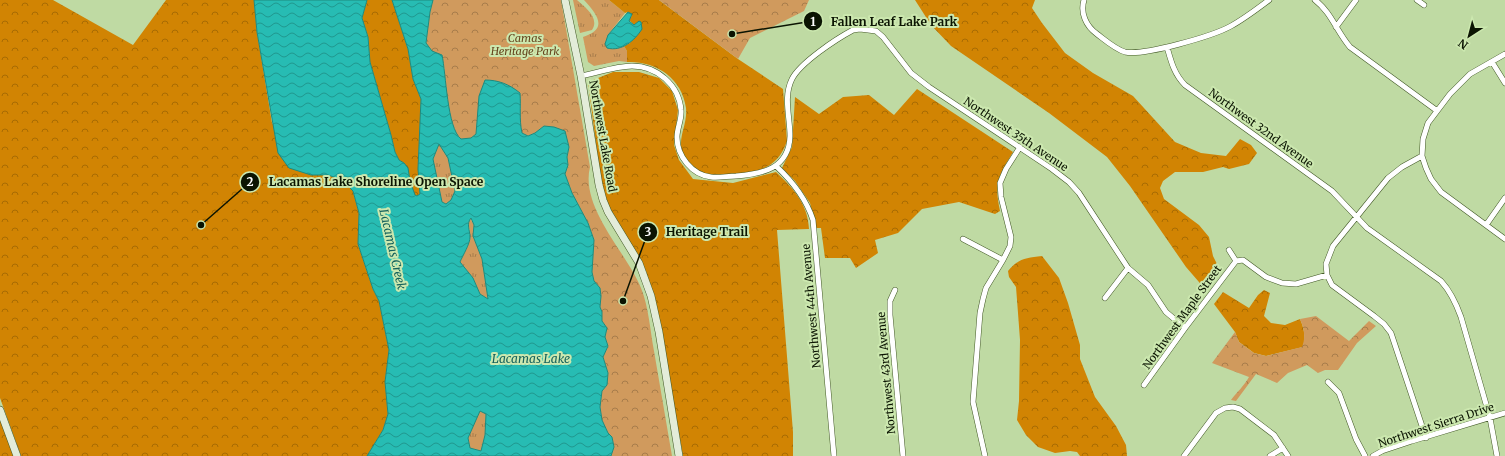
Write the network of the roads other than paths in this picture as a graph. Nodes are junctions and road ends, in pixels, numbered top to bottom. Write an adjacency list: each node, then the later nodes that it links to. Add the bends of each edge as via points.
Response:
1 (565, 0): 12 (main road, Northwest Lake Road)
2 (1084, 0): 9 (street, via 1083,15 1087,24 1093,32 1115,47 1125,52)
3 (1268, 0): 9 (street, via 1232,26 1214,34)
4 (1315, 0): 8 (street, via 1328,13)
5 (1356, 0): 8 (street)
6 (1417, 0): 7 (street)
7 (1424, 5)
8 (1336, 27): 14 (street, via 1350,47)
9 (1167, 47): 19 (street, Northwest 32nd Avenue, via 1177,77 1185,85 1332,191)
10 (1505, 54): 11 (street)
11 (1492, 62): 13 (street); 14 (street, via 1470,74)
12 (581, 76): 17 (street, via 632,66 646,68 662,76 671,85 680,103 677,137 680,153 689,166 701,174 710,177 748,175); 39 (main road, Northwest Lake Road, via 603,200 639,263 651,296)
13 (1505, 83)
14 (1436, 110): 16 (street, via 1428,123)
15 (1020, 148): 17 (street, Northwest 35th Avenue, via 911,73 883,36 876,31 860,29 847,33 806,63 790,83 787,96 789,144); 24 (street, via 1000,183 1011,237); 26 (street, Northwest 35th Avenue, via 1074,187)
16 (1422, 156): 19 (street, via 1388,178); 20 (street, via 1431,179 1441,192)
17 (776, 166): 40 (street, Northwest 44th Avenue, via 802,195 813,220)
18 (1505, 198): 20 (street)
19 (1357, 217): 27 (street, via 1332,246 1326,264); 35 (street, Northwest 32nd Avenue, via 1367,228 1441,281 1448,289 1461,317)
20 (1486, 225): 22 (street)
21 (963, 239): 24 (street)
22 (1505, 239)
23 (1229, 250): 25 (street)
24 (1004, 260): 42 (street, via 986,288 980,313 973,402)
25 (1236, 261): 27 (street, via 1242,260 1266,277 1282,283 1296,284); 30 (street, Northwest Maple Street)
26 (1128, 268): 29 (street); 30 (street, Northwest 35th Avenue, via 1148,285 1166,312)
27 (1327, 275): 36 (street, via 1332,285 1391,332)
28 (895, 290): 41 (street, Northwest 43rd Avenue, via 890,301 890,315)
29 (1105, 298)
30 (1185, 328): 32 (street, Northwest Maple Street)
31 (1328, 382): 46 (street, via 1339,393)
32 (1144, 385)
33 (0, 410): 38 (main road)
34 (1505, 413): 35 (street, Northwest Sierra Drive)
35 (1490, 418): 36 (street, Northwest Sierra Drive); 48 (street, Northwest 32nd Avenue)
36 (1426, 438): 47 (street, Northwest Sierra Drive)
37 (1283, 448): 43 (street, via 1274,435 1240,409 1232,407 1216,413); 44 (street); 45 (street)
38 (17, 456)
39 (679, 456)
40 (834, 456)
41 (903, 456)
42 (985, 456)
43 (1184, 456)
44 (1270, 456)
45 (1288, 456)
46 (1364, 456)
47 (1373, 456)
48 (1497, 456)

